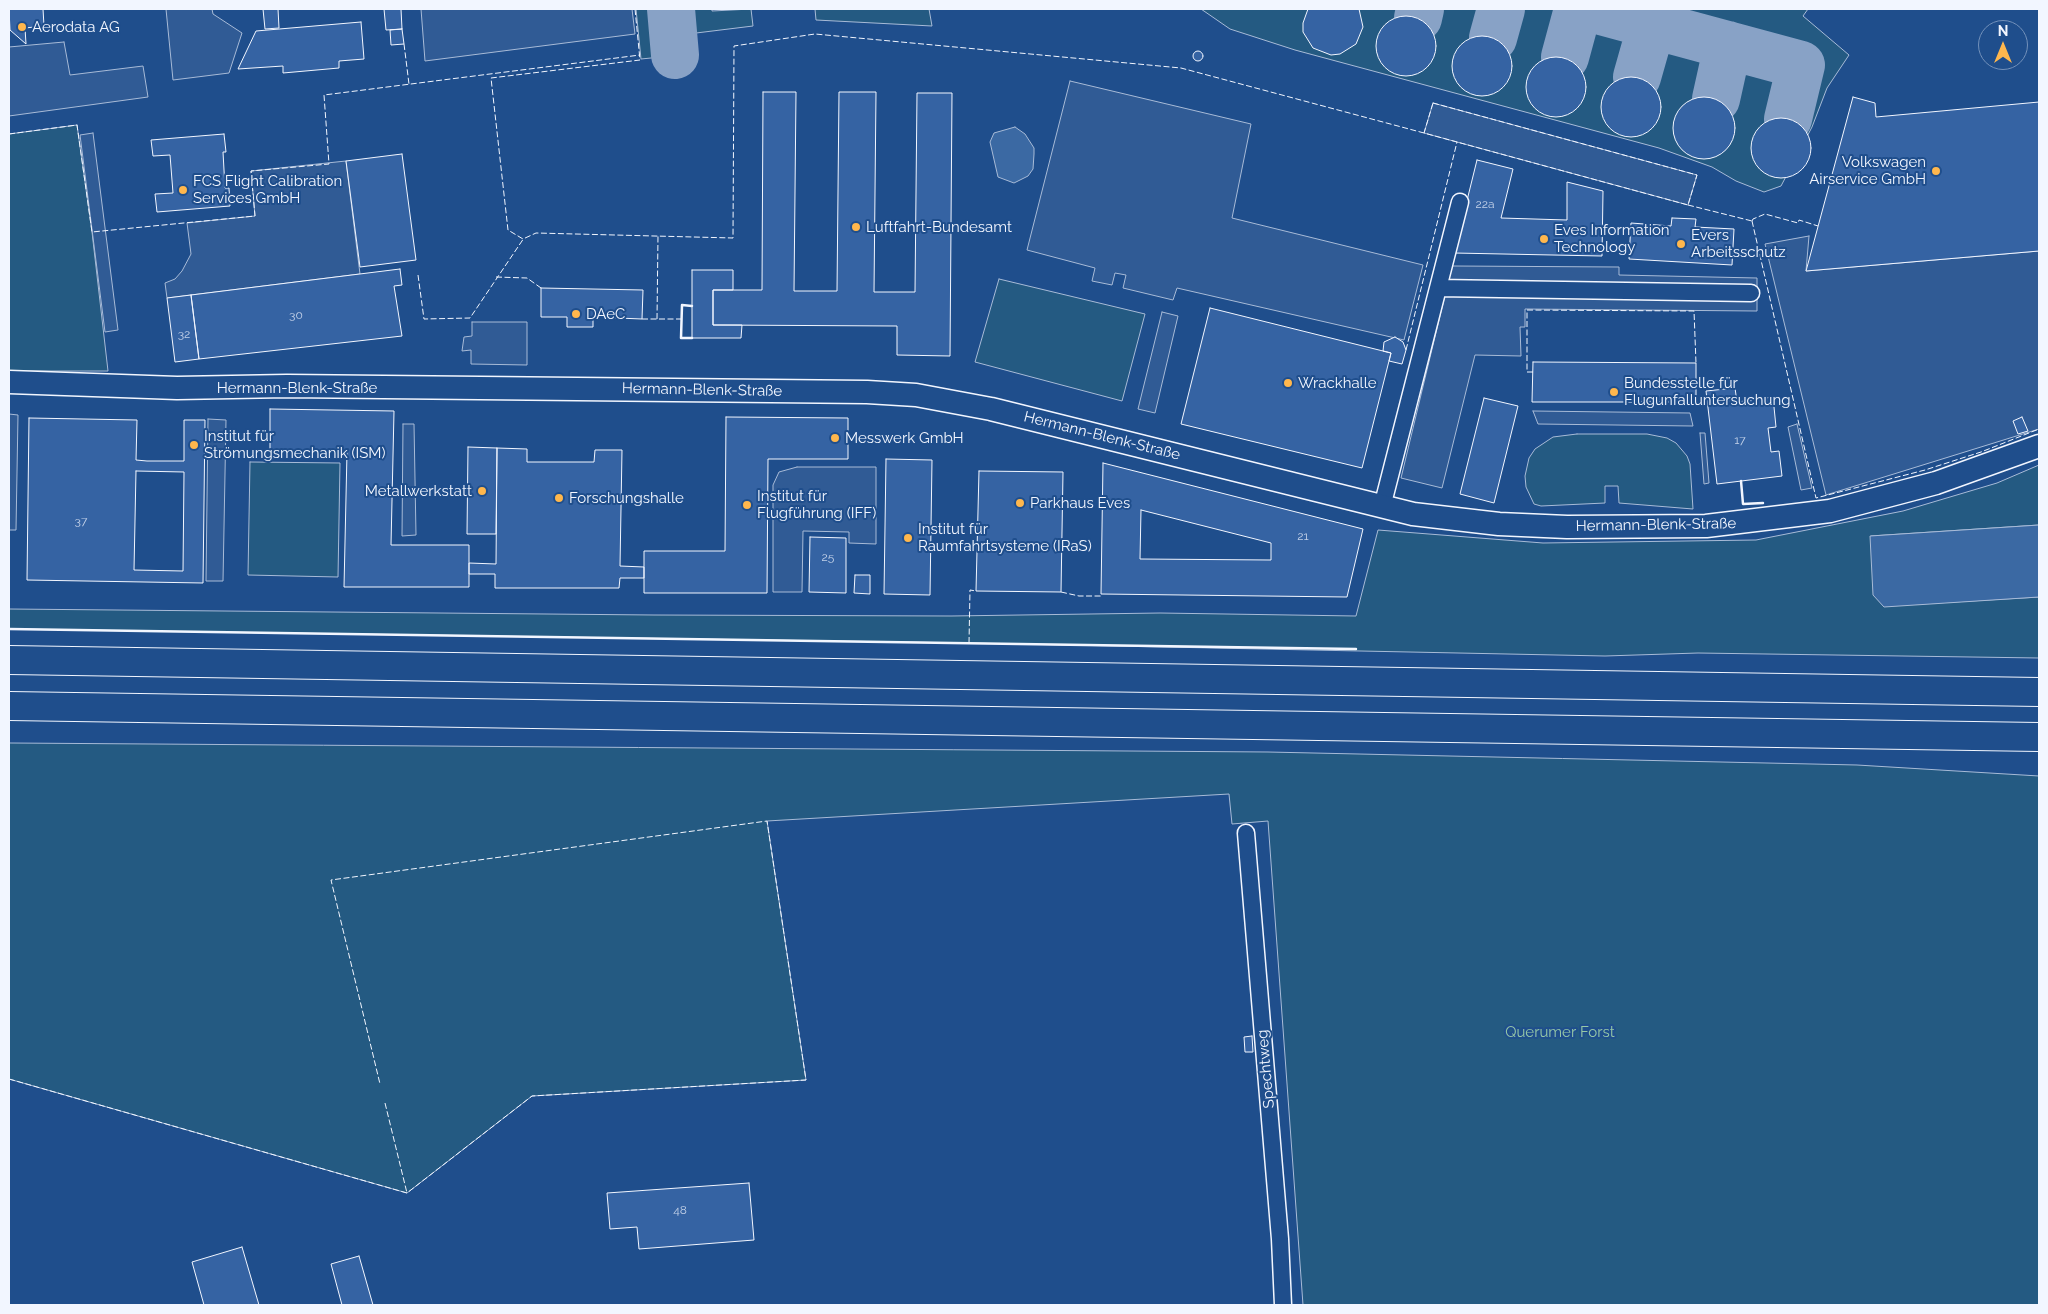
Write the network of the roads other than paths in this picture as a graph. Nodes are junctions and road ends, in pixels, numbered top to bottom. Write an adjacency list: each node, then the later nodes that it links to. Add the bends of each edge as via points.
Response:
1 (1460, 202): 2 (street)
2 (1438, 288): 3 (street); 6 (street)
3 (1751, 293)
4 (9, 382): 6 (street, Hermann-Blenk-Straße, via 185,389 287,386 916,395 1009,413)
5 (2039, 446): 6 (street, Hermann-Blenk-Straße, via 1969,473 1868,502 1830,511 1722,525 1609,528 1515,525 1432,517)
6 (1382, 507)
7 (9, 660): 8 (highway)
8 (2039, 692)
9 (9, 706): 10 (highway)
10 (2039, 738)
11 (1246, 833): 12 (street, Spechtweg, via 1280,1229)
12 (1283, 1305)

